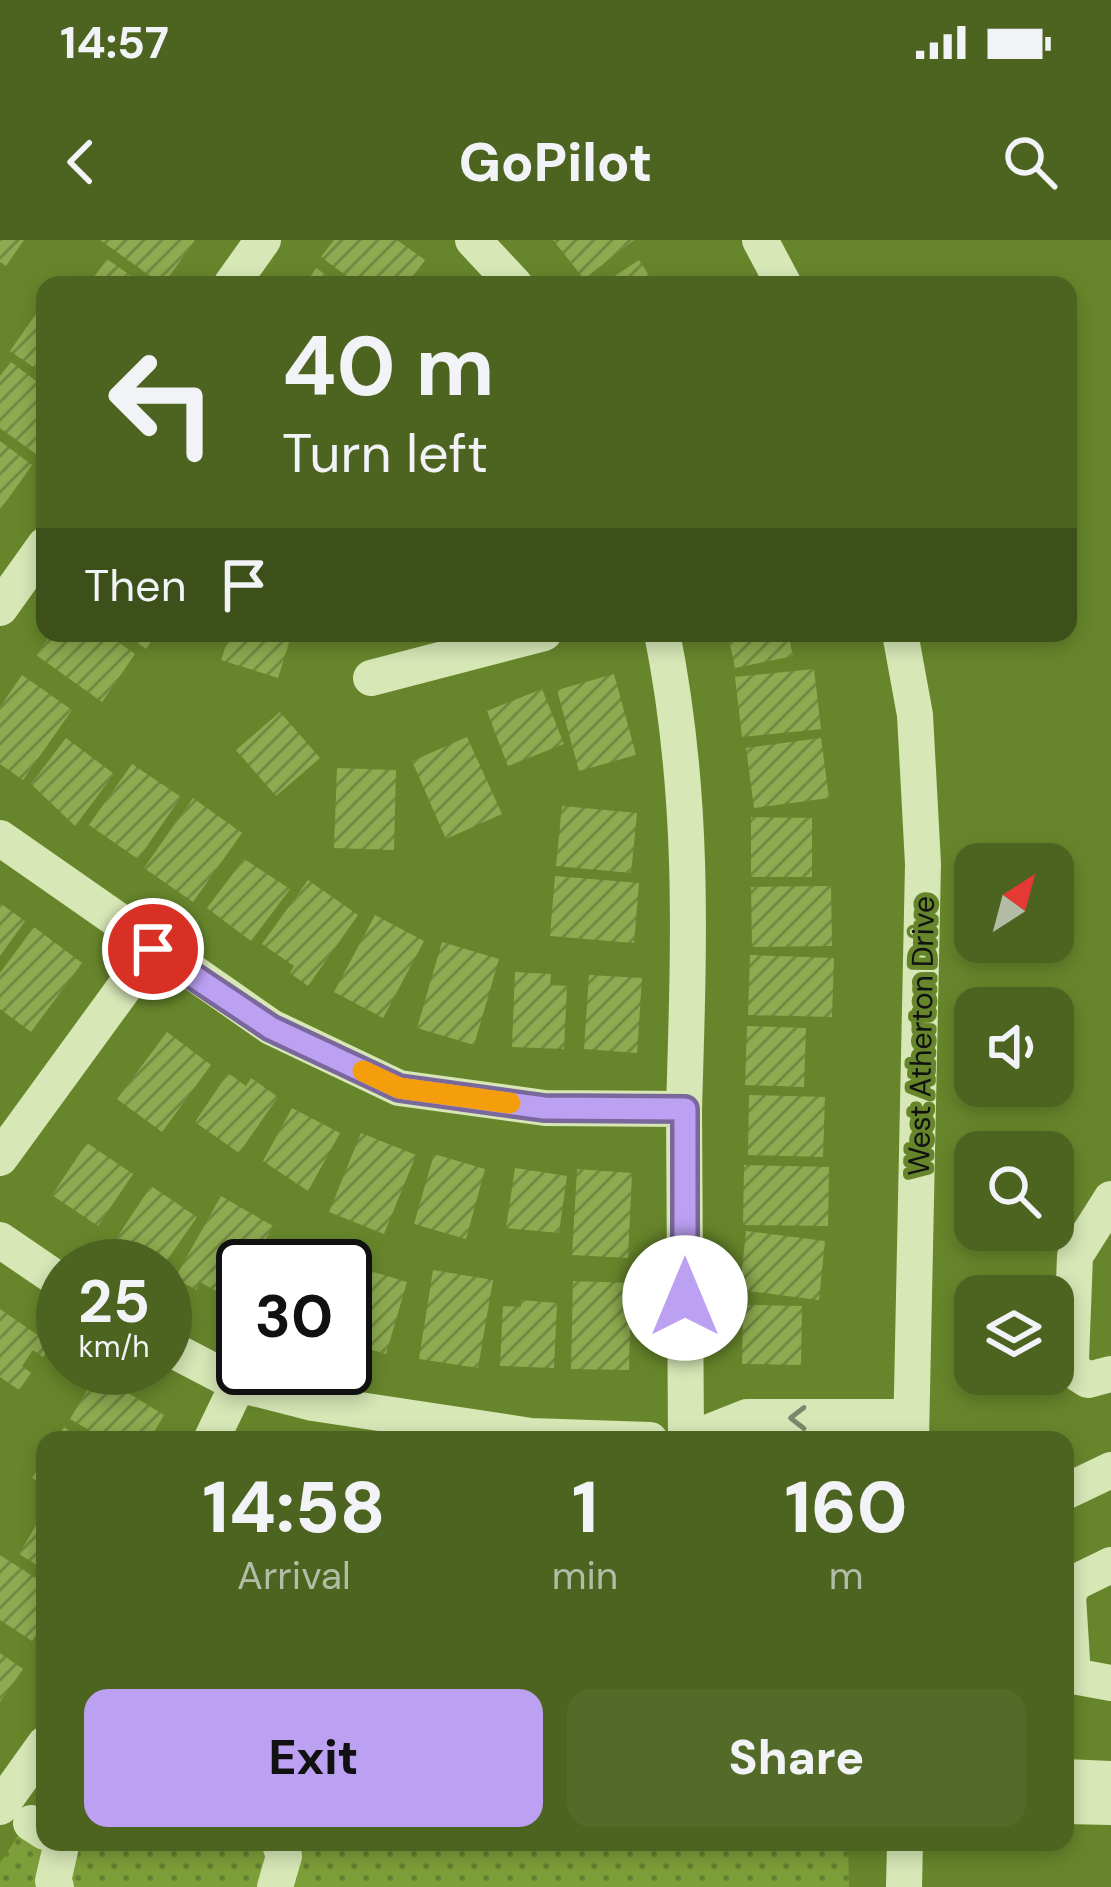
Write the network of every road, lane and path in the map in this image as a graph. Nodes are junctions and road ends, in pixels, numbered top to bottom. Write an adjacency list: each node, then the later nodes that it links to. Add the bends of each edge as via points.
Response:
1 (263, 240): 4 (street)
2 (472, 240): 5 (street)
3 (760, 240): 6 (street)
4 (237, 276)
5 (506, 276)
6 (779, 276)
7 (36, 558): 8 (street)
8 (0, 608)
9 (509, 642): 12 (street)
10 (664, 642): 15 (street, via 692,857)
11 (903, 642): 23 (street, West Atherton Drive, via 915,715 923,906)
12 (371, 678)
13 (0, 838): 14 (street)
14 (153, 949): 15 (street, via 271,1028 399,1088 544,1108); 16 (street)
15 (685, 1109): 26 (street)
16 (0, 1158)
17 (1111, 1199): 20 (street, via 1076,1256 1071,1360 1088,1380)
18 (0, 1240): 19 (street)
19 (36, 1265)
20 (1111, 1374)
21 (233, 1395): 24 (street)
22 (284, 1395): 25 (street)
23 (911, 1428): 27 (street, one-way to 27, via 747,1417)
24 (215, 1431)
25 (499, 1431)
26 (687, 1431)
27 (710, 1431)
28 (1111, 1470): 29 (street)
29 (1074, 1488)
30 (1111, 1565): 31 (street)
31 (1074, 1583)
32 (1074, 1676): 33 (street)
33 (1111, 1683)
34 (1074, 1777): 35 (street)
35 (1111, 1779)
36 (1074, 1807): 37 (street)
37 (1111, 1808)
38 (46, 1851): 41 (street)
39 (282, 1851): 42 (street)
40 (905, 1851): 43 (street)
41 (56, 1887)
42 (275, 1887)
43 (904, 1887)

